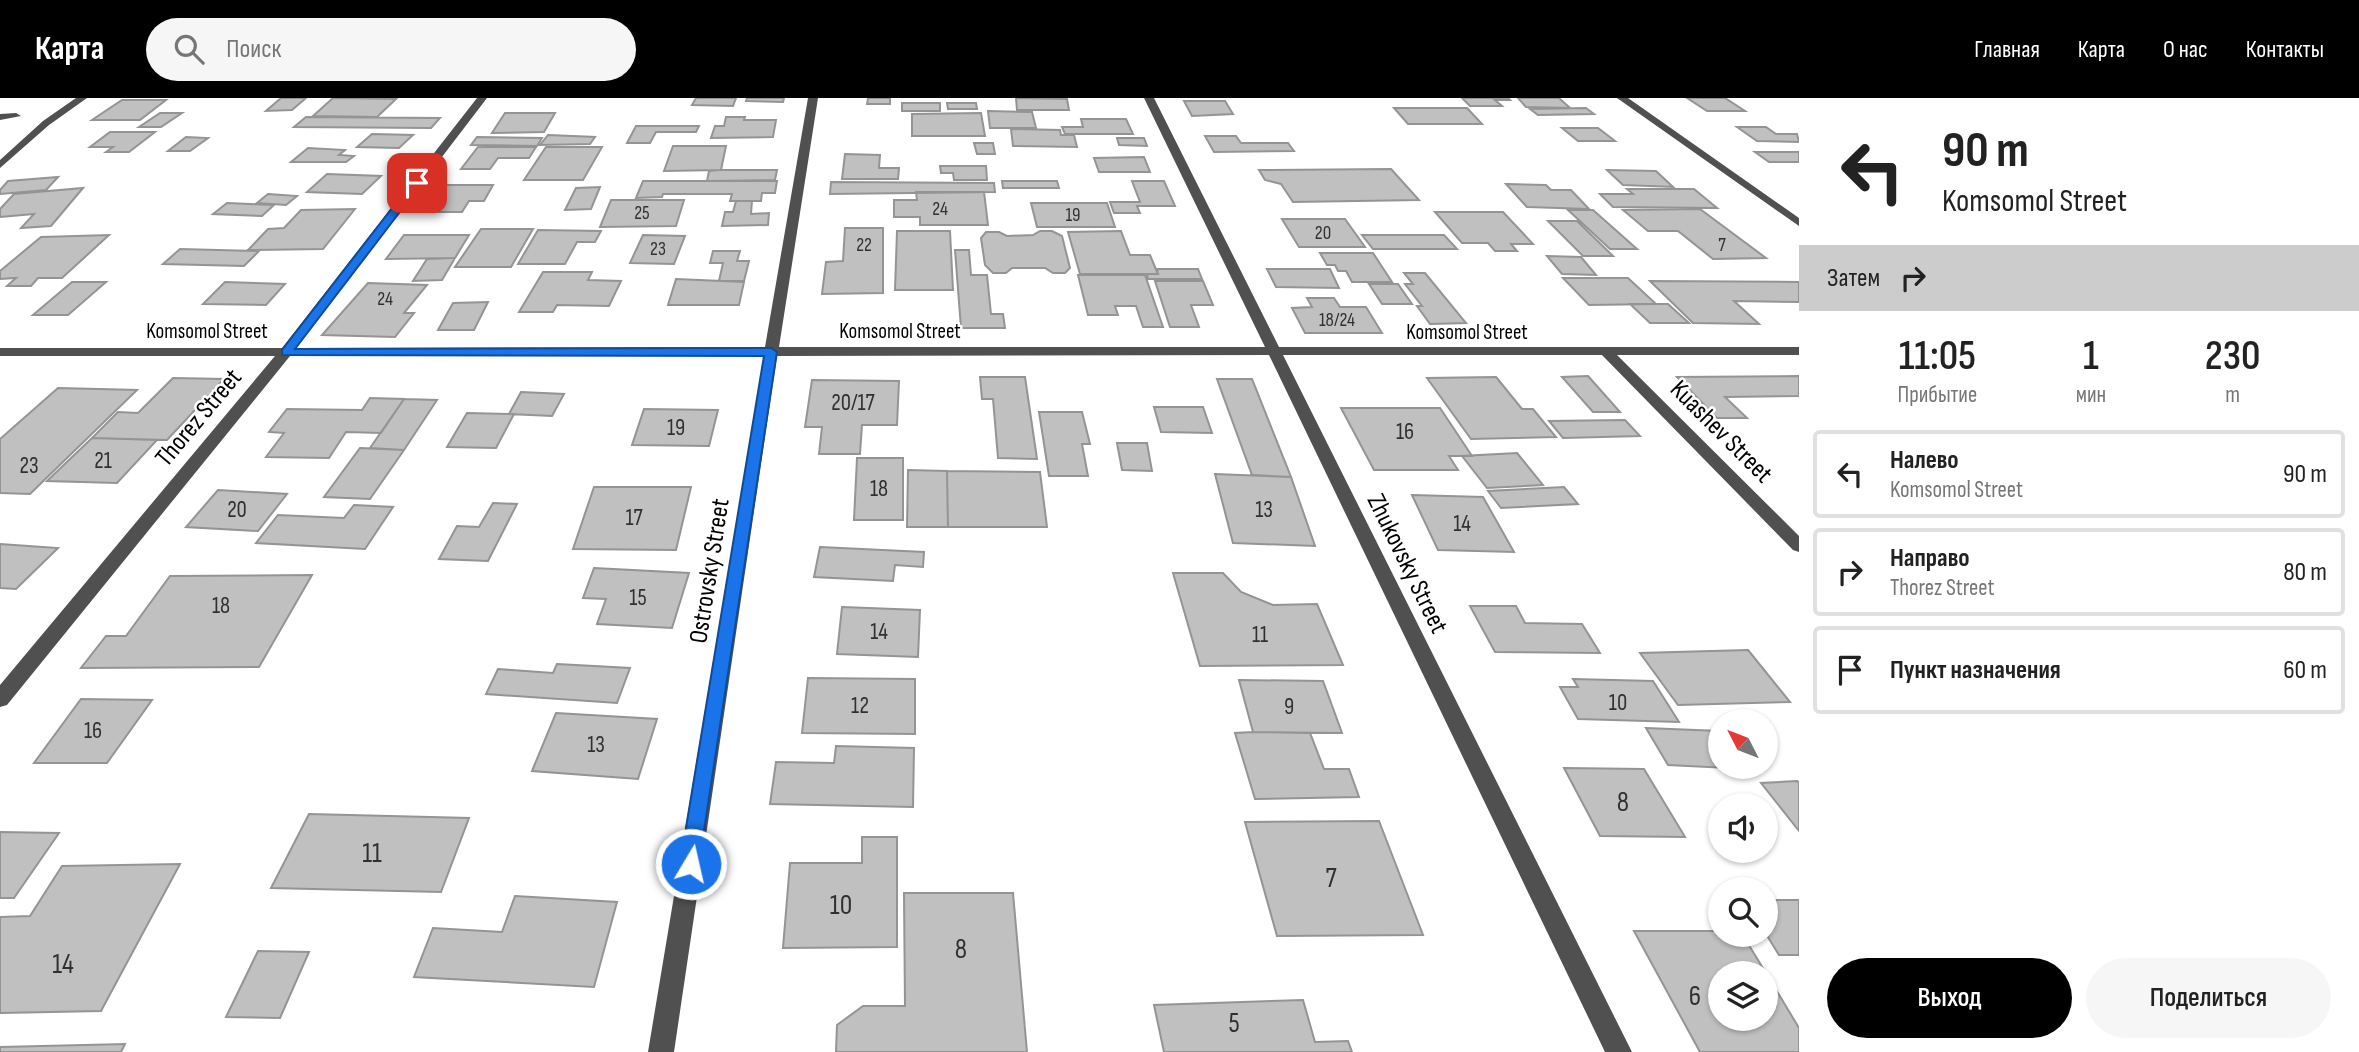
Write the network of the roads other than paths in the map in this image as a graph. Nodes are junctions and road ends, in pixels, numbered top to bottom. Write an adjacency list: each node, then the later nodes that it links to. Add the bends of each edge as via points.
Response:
1 (82, 98): 8 (street)
2 (482, 98): 12 (street, Thorez Street)
3 (813, 98): 13 (street, Ostrovsky Street)
4 (1149, 98): 14 (street, Zhukovsky Street)
5 (1622, 98): 9 (street)
6 (16, 116): 7 (street)
7 (0, 117)
8 (0, 164)
9 (1799, 223)
10 (1799, 351): 15 (street, Komsomol Street)
11 (0, 352): 12 (street, Komsomol Street)
12 (286, 352): 13 (street, Komsomol Street); 17 (street, Thorez Street)
13 (771, 352): 14 (street, Komsomol Street); 18 (street, Ostrovsky Street)
14 (1273, 353): 15 (street, Komsomol Street); 19 (street, Zhukovsky Street)
15 (1607, 353): 16 (street, Kuashev Street)
16 (1799, 546)
17 (0, 699)
18 (661, 1052)
19 (1619, 1052)

